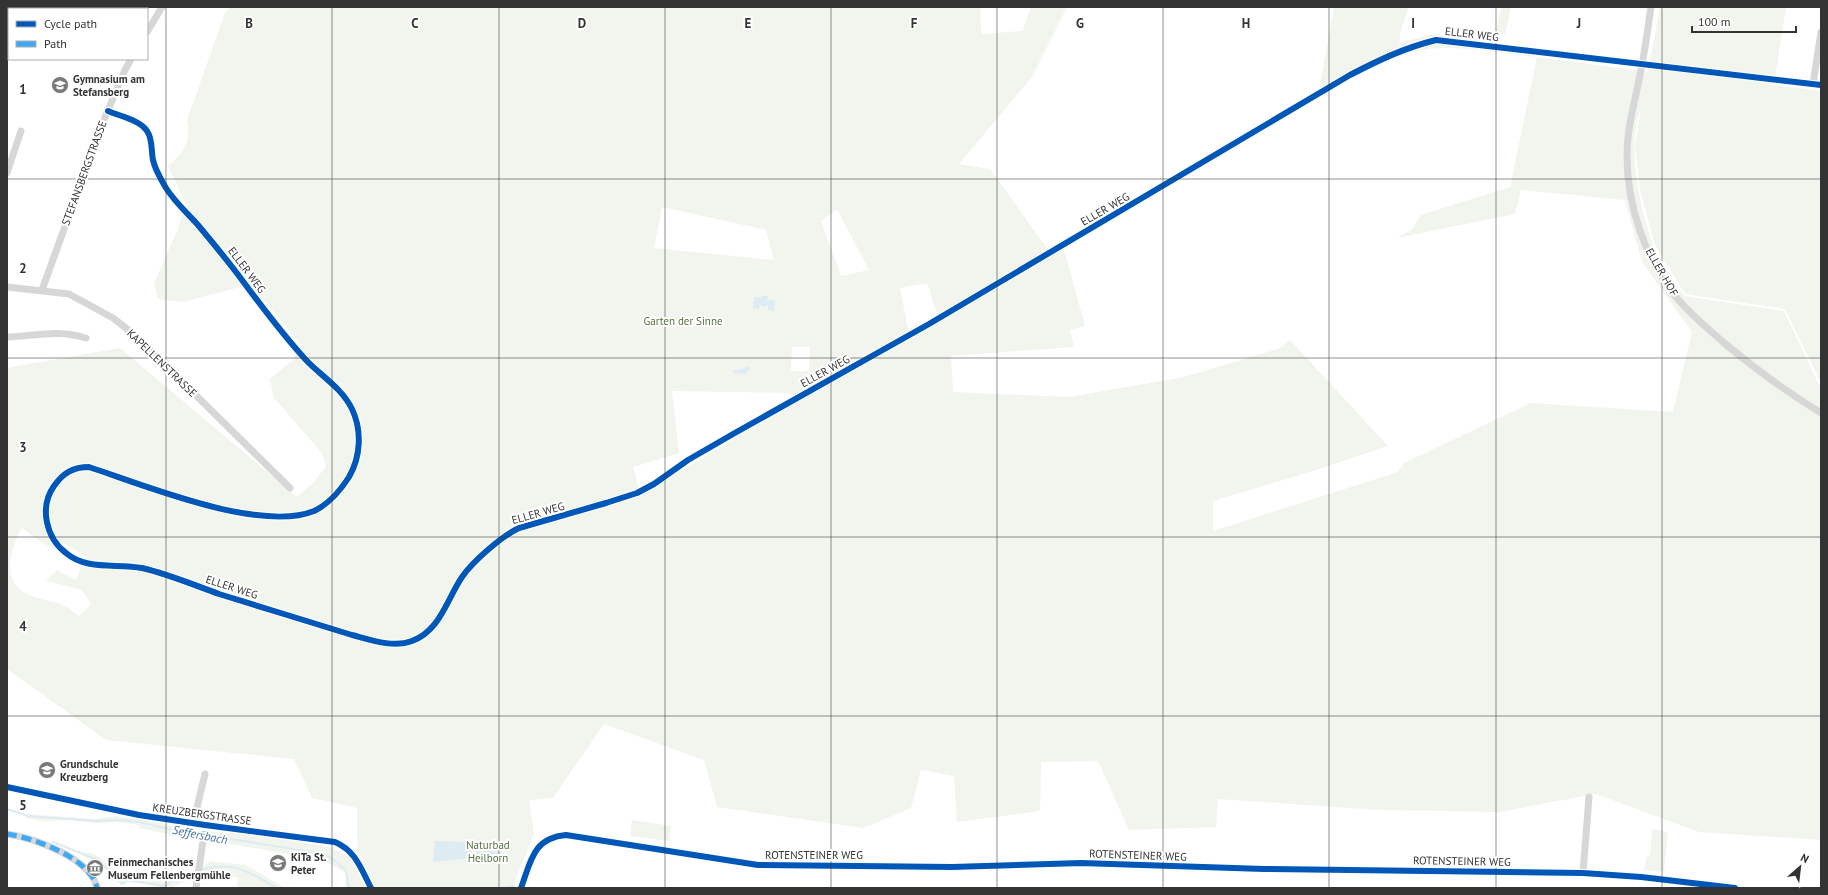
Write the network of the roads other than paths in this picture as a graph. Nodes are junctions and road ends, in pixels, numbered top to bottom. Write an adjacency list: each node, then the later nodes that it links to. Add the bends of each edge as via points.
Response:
1 (162, 7): 3 (street)
2 (1651, 7): 6 (street, ELLER HOF)
3 (148, 30)
4 (1821, 32): 7 (street)
5 (132, 60): 8 (street, STEFANSBERGSTRASSE)
6 (1642, 65): 7 (street, ELLER WEG); 8 (street, ELLER WEG, via 1436,40 1388,55 929,324 688,460 654,484 606,503 510,532 462,576 440,616 424,635 412,642 400,643 387,643 352,635 142,568 102,566 78,560 58,546 51,535 45,509 48,496 60,478 78,467 89,467 207,505 266,517 306,513 323,506 346,482 358,451 359,430 346,398 288,340 222,253 167,190 155,168 148,132 140,124); 15 (street, ELLER HOF, via 1631,111 1627,156 1630,192 1639,230 1655,264 1675,296 1705,327 1777,385)
7 (1817, 84)
8 (108, 111): 12 (street, STEFANSBERGSTRASSE)
9 (21, 131): 10 (street)
10 (7, 173)
11 (7, 287): 12 (street, KAPELLENSTRASSE)
12 (42, 290): 16 (street, KAPELLENSTRASSE, via 60,292 81,299 131,332)
13 (7, 337): 14 (street, via 58,332)
14 (86, 338)
15 (1821, 413)
16 (290, 488)
17 (205, 774): 20 (street)
18 (7, 787): 20 (street, KREUZBERGSTRASSE)
19 (1589, 797): 23 (street)
20 (193, 824): 26 (street, KREUZBERGSTRASSE, via 335,842 351,851)
21 (7, 834): 24 (street, via 22,836 52,848 82,865 95,879)
22 (203, 841): 25 (street)
23 (1584, 873): 27 (street, ROTENSTEINER WEG, via 1264,869 1081,863 952,867 758,865 566,835 543,841 534,852); 28 (street, ROTENSTEINER WEG)
24 (97, 888)
25 (196, 888)
26 (371, 888)
27 (521, 888)
28 (1736, 888)

